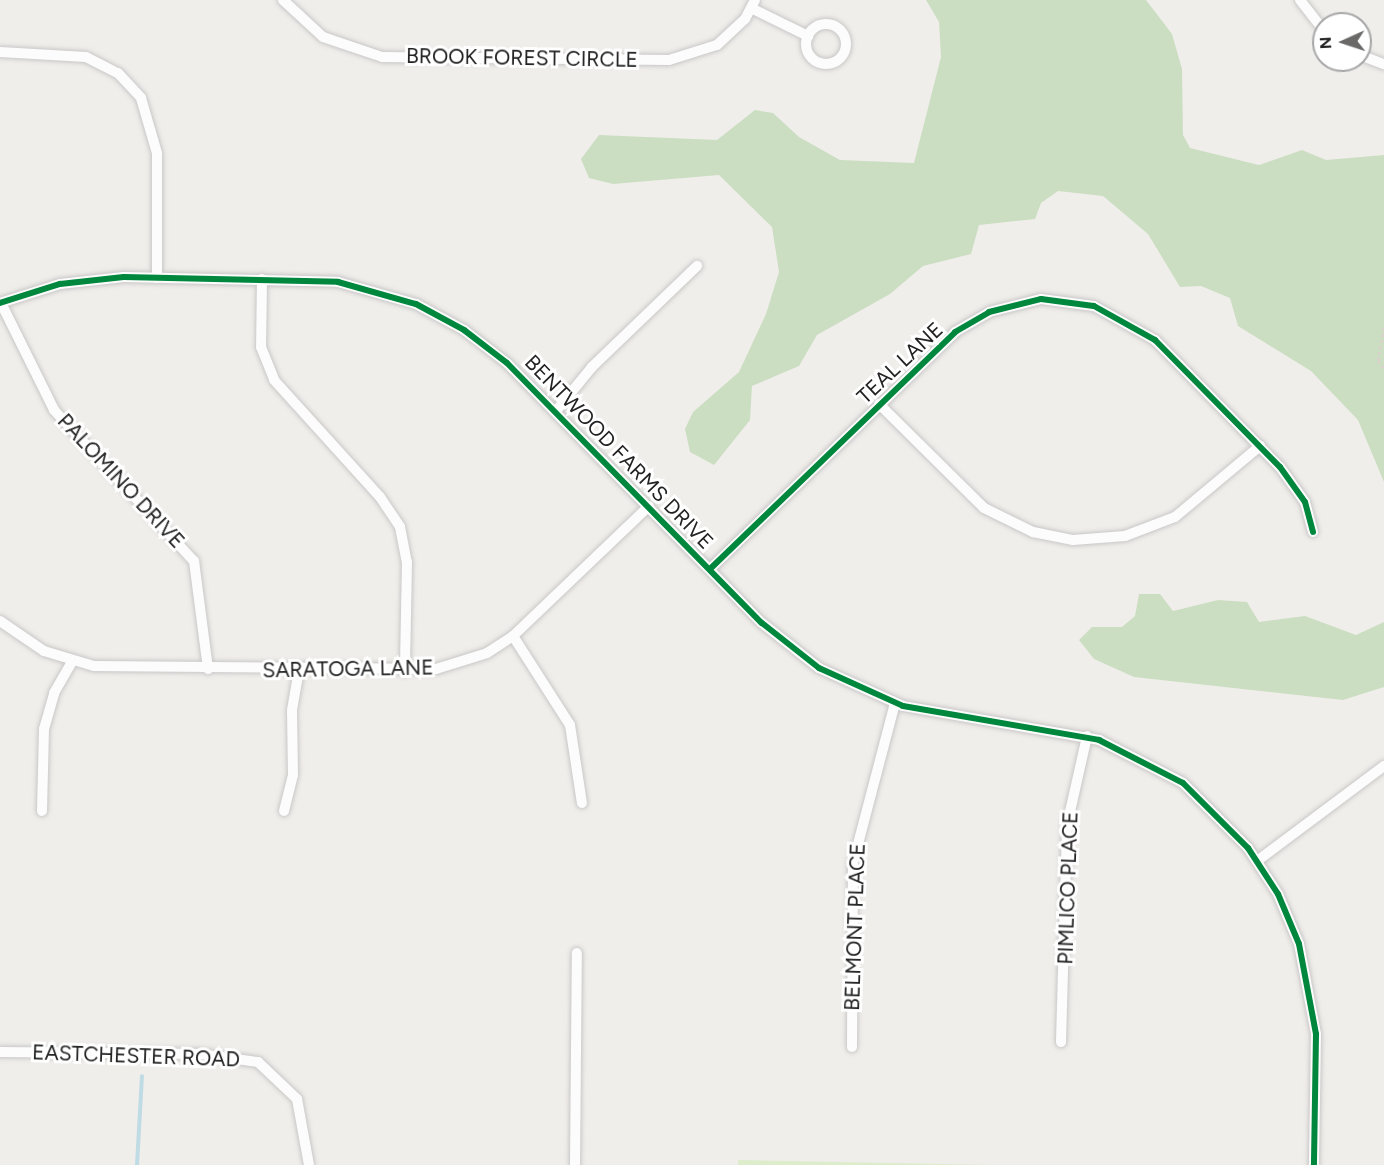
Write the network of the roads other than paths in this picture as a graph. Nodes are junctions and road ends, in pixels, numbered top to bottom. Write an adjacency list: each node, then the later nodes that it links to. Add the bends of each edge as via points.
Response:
1 (283, 0): 3 (street, BROOK FOREST CIRCLE, via 323,37 382,57 677,59 717,45)
2 (1300, 0): 4 (street)
3 (753, 4): 5 (street)
4 (1312, 16)
5 (808, 36)
6 (0, 52): 8 (street, via 86,57 118,73 141,98 157,153)
7 (697, 266): 12 (street, via 592,368)
8 (157, 278): 9 (street, BENTWOOD FARMS DRIVE); 10 (street, BENTWOOD FARMS DRIVE, via 71,282)
9 (262, 279): 12 (street, BENTWOOD FARMS DRIVE, via 338,282 416,304 485,344); 22 (street, via 261,347 274,380 381,497 400,527 407,562)
10 (0, 303): 20 (street, PALOMINO DRIVE, via 54,410 194,561)
11 (879, 404): 13 (street, via 984,508 1033,532 1072,540 1125,536 1175,517); 13 (street, TEAL LANE, via 973,320 1023,302 1058,299 1094,306 1142,329); 16 (street, TEAL LANE)
12 (556, 411): 14 (street, BENTWOOD FARMS DRIVE)
13 (1260, 446): 15 (street, TEAL LANE, via 1302,496)
14 (649, 506): 16 (street, BENTWOOD FARMS DRIVE); 18 (street, SARATOGA LANE)
15 (1313, 532)
16 (710, 569): 23 (street, BENTWOOD FARMS DRIVE, via 790,648 835,678)
17 (0, 621): 19 (street, SARATOGA LANE, via 36,647)
18 (513, 636): 22 (street, SARATOGA LANE, via 471,660); 26 (street, via 570,725)
19 (72, 662): 20 (street, SARATOGA LANE); 27 (street, via 54,693 44,729)
20 (208, 669): 21 (street, SARATOGA LANE)
21 (299, 670): 22 (street, SARATOGA LANE); 28 (street, via 292,710 293,776)
22 (405, 671)
23 (895, 703): 24 (street, BENTWOOD FARMS DRIVE, via 938,715); 32 (street, BELMONT PLACE, via 853,863)
24 (1087, 736): 29 (street, BENTWOOD FARMS DRIVE, via 1183,783 1224,821); 31 (street, PIMLICO PLACE, via 1067,825)
25 (1384, 766): 29 (street)
26 (582, 803)
27 (42, 811)
28 (284, 811)
29 (1257, 861): 36 (street, BENTWOOD FARMS DRIVE, via 1289,916 1309,980 1316,1043)
30 (577, 953): 35 (street)
31 (1061, 1042)
32 (852, 1047)
33 (0, 1052): 34 (street, EASTCHESTER ROAD, via 200,1054 258,1062 297,1099)
34 (309, 1165)
35 (575, 1165)
36 (1314, 1165)

